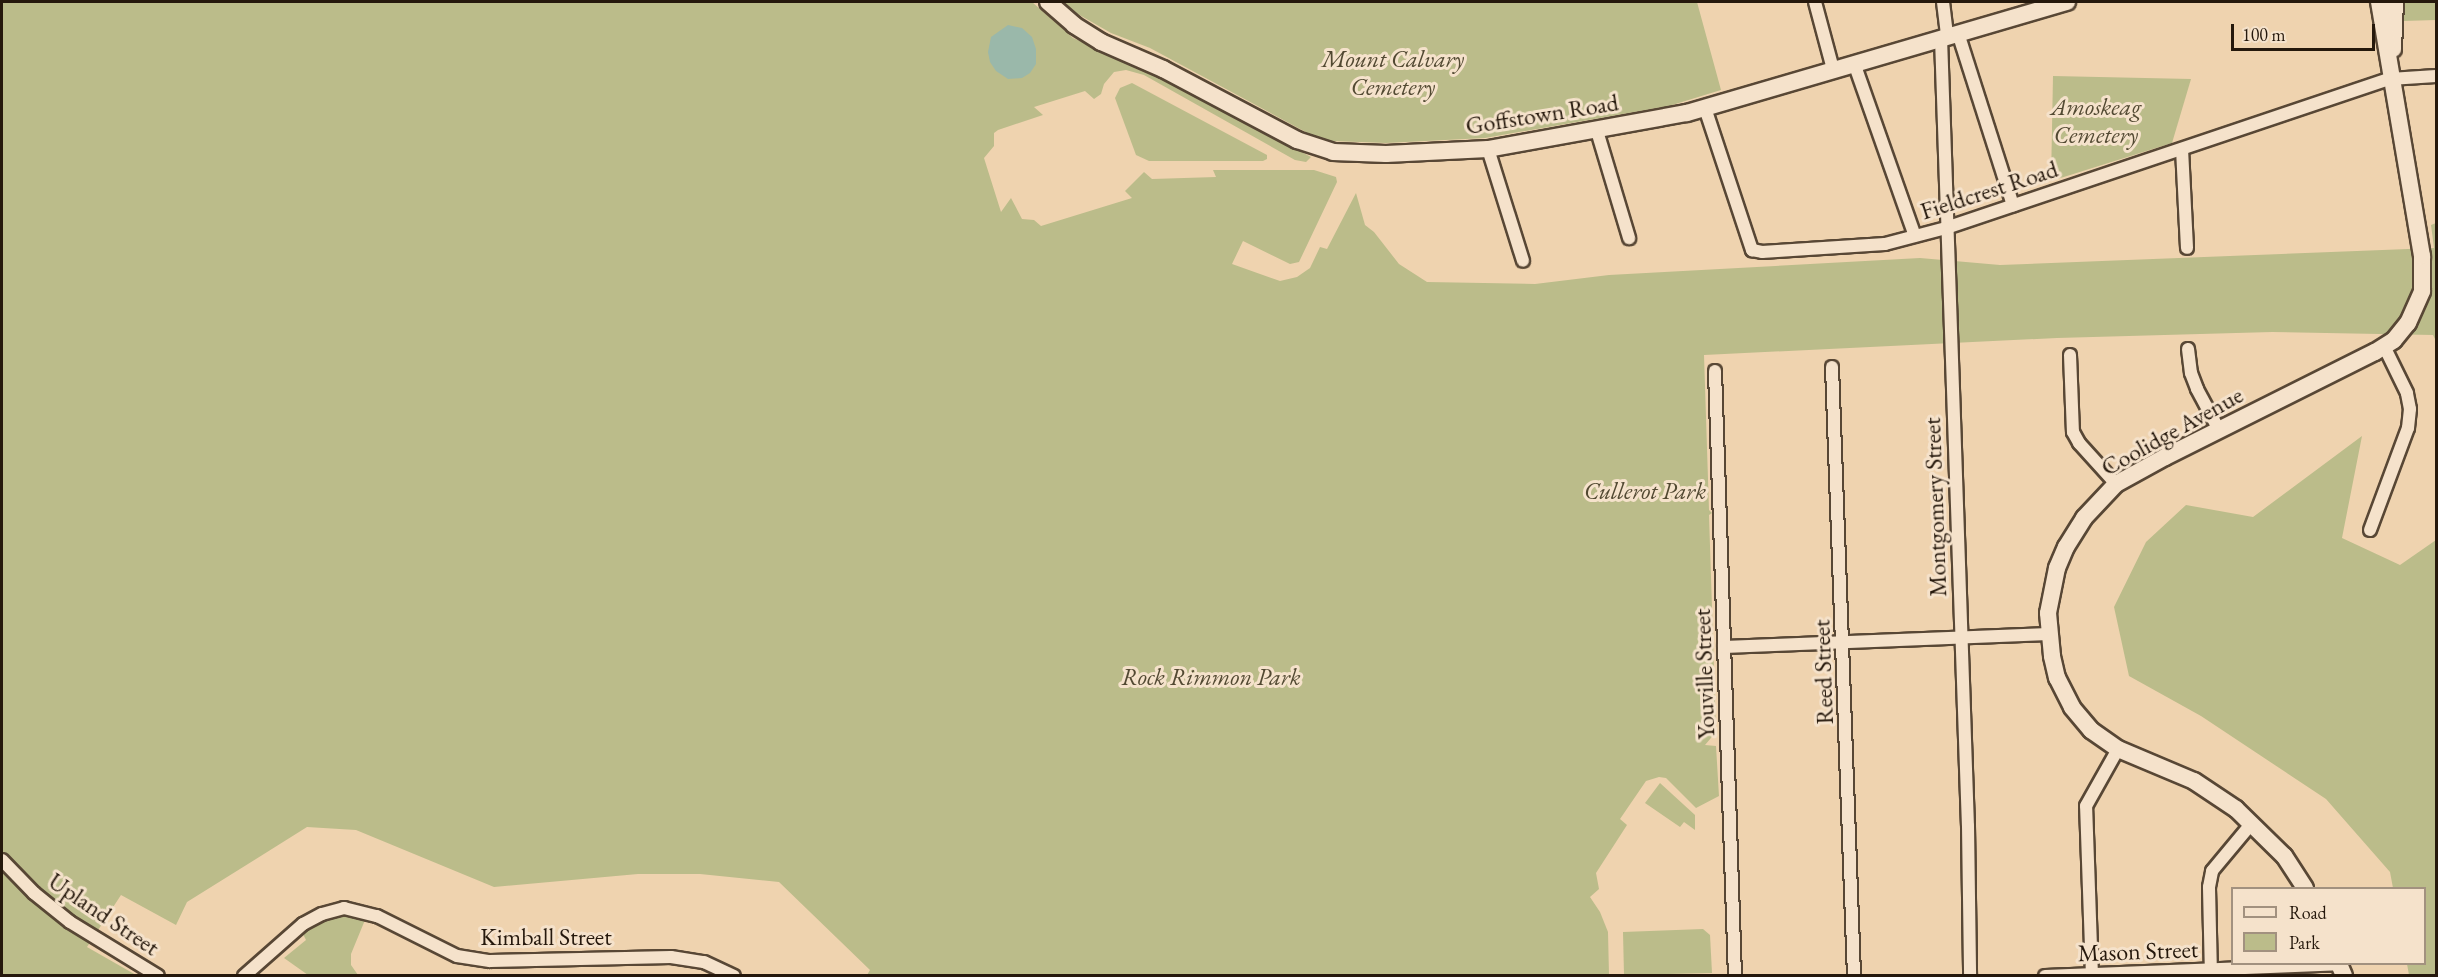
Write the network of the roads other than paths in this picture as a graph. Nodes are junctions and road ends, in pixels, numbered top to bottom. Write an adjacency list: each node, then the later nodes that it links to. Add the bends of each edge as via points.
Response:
1 (1048, 2): 15 (street, Goffstown Road, via 1101,42 1163,69 1309,145 1361,154)
2 (1815, 2): 10 (street)
3 (1943, 2): 8 (street)
4 (2067, 2): 7 (street, Goffstown Road)
5 (2379, 2): 12 (street, Coolidge Avenue)
6 (2396, 2): 12 (street)
7 (2027, 7): 8 (street, Goffstown Road)
8 (1949, 35): 9 (street, Goffstown Road); 17 (street); 18 (street, Montgomery Street)
9 (1854, 63): 10 (street, Goffstown Road); 19 (street)
10 (1833, 69): 13 (street, Goffstown Road)
11 (2436, 76): 12 (street, Fieldcrest Road)
12 (2390, 79): 16 (street, Fieldcrest Road); 23 (street, Coolidge Avenue, via 2422,256 2423,281 2419,302 2408,323)
13 (1706, 108): 14 (street, Goffstown Road); 19 (street, Fieldcrest Road, via 1754,252 1874,246)
14 (1597, 131): 15 (street, Goffstown Road); 20 (street)
15 (1488, 149): 22 (street)
16 (2182, 149): 17 (street, Fieldcrest Road); 21 (street)
17 (2013, 205): 18 (street, Fieldcrest Road)
18 (1946, 228): 19 (street, Fieldcrest Road); 32 (street, Montgomery Street)
19 (1915, 236)
20 (1629, 238)
21 (2187, 248)
22 (1523, 261)
23 (2384, 346): 28 (street, Coolidge Avenue); 30 (street, via 2407,393 2410,409 2408,428)
24 (2188, 349): 28 (street, via 2197,389)
25 (2070, 355): 29 (street, via 2073,432)
26 (1832, 367): 33 (street, Reed Street)
27 (1714, 371): 34 (street, Youville Street)
28 (2219, 430): 29 (street, Coolidge Avenue)
29 (2116, 484): 31 (street, Coolidge Avenue, via 2084,518 2067,547 2051,591)
30 (2370, 530)
31 (2049, 634): 32 (street); 35 (street, Coolidge Avenue, via 2053,666 2062,689 2091,730)
32 (1961, 637): 33 (street); 46 (street, Montgomery Street)
33 (1843, 642): 34 (street); 45 (street, Reed Street)
34 (1724, 647): 44 (street, Youville Street)
35 (2118, 749): 36 (street, Coolidge Avenue, via 2194,781); 48 (street, via 2086,806)
36 (2252, 823): 38 (street, Coolidge Avenue, via 2284,856); 40 (street, via 2218,862 2210,879)
37 (2, 860): 41 (street, Upland Street, via 70,922)
38 (2304, 887)
39 (2325, 965): 40 (street, Mason Street)
40 (2211, 973): 48 (street, Mason Street)
41 (159, 975)
42 (244, 975): 43 (street, Kimball Street, via 303,924 344,908 377,916 457,957 490,961 671,957 704,962)
43 (734, 975)
44 (1735, 975)
45 (1854, 975)
46 (1971, 975)
47 (2045, 975): 48 (street, Mason Street)
48 (2092, 975)

